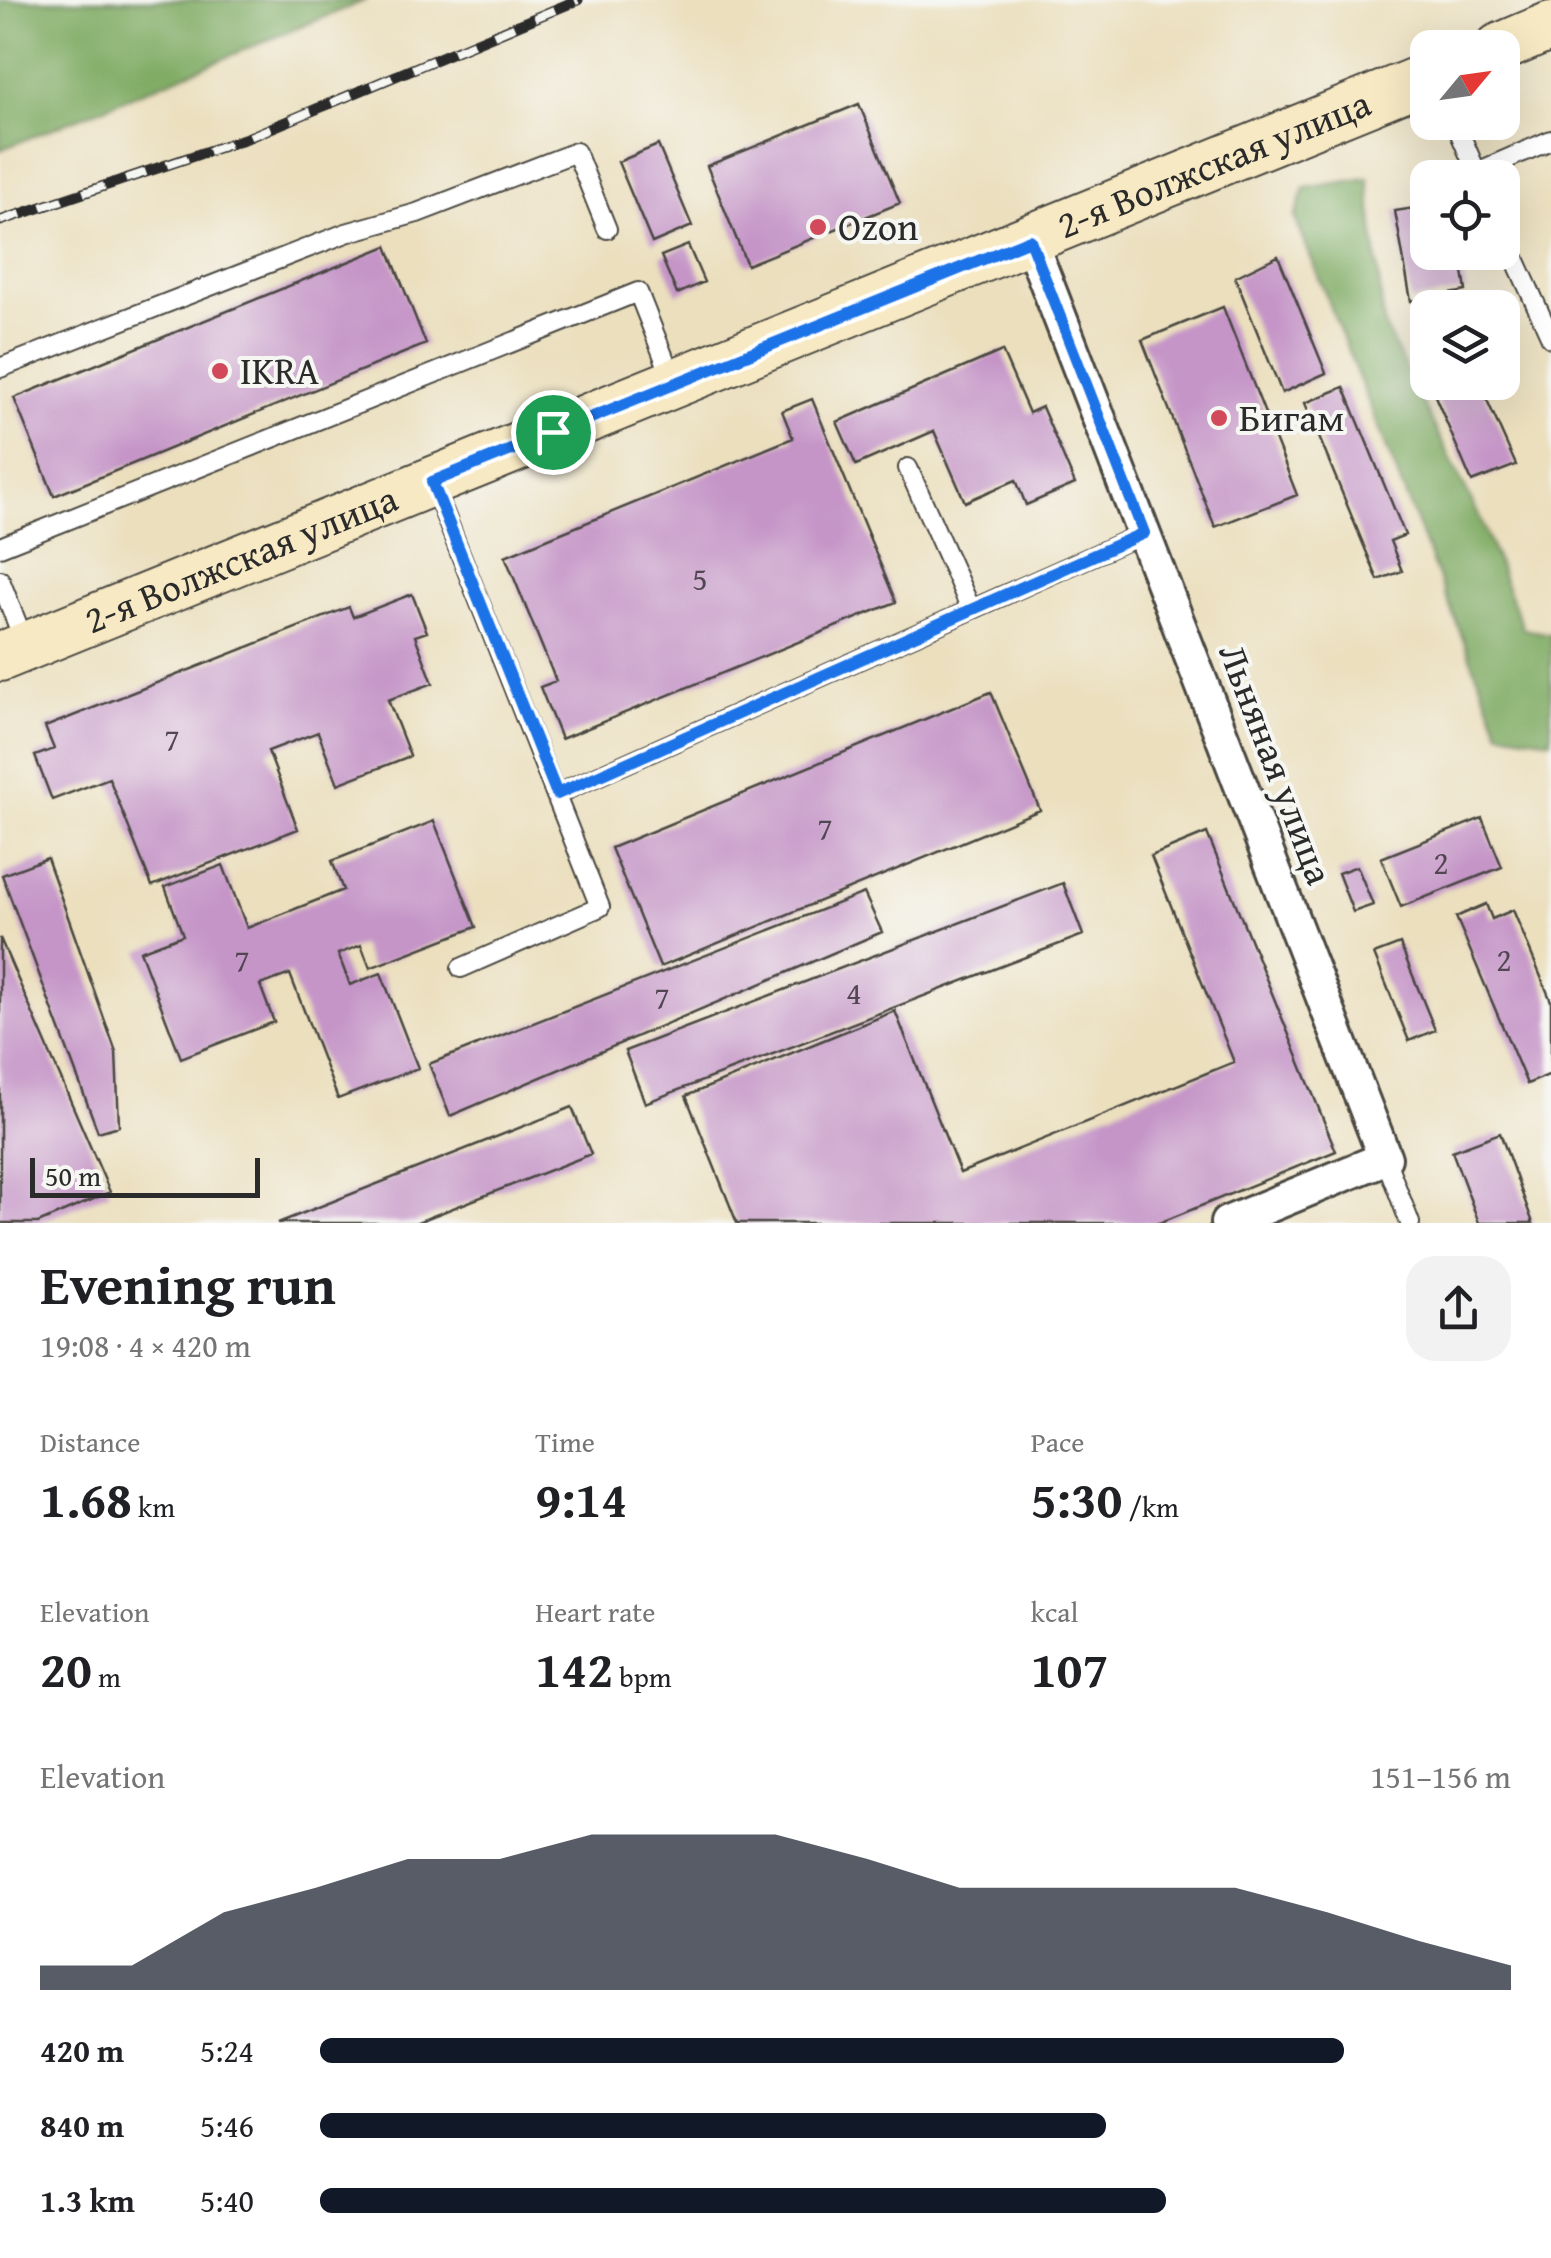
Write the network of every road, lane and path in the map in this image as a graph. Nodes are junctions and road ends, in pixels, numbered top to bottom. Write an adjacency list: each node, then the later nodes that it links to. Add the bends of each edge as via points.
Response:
1 (1551, 26): 2 (street)
2 (1520, 39)
3 (1410, 84): 7 (street, 2-я Волжская улица)
4 (1551, 140): 5 (lane)
5 (1508, 160)
6 (607, 229): 10 (lane, via 576,152 417,213 346,232)
7 (1030, 240): 11 (street, 2-я Волжская улица); 14 (street, Льняная улица)
8 (1520, 270): 9 (lane)
9 (1551, 338)
10 (0, 368)
11 (674, 383): 13 (street, 2-я Волжская улица); 15 (lane, via 638,292)
12 (908, 468): 17 (lane)
13 (432, 482): 18 (street, 2-я Волжская улица); 19 (lane)
14 (1144, 533): 17 (lane); 21 (street, Льняная улица)
15 (0, 547)
16 (0, 580): 18 (lane)
17 (971, 609): 19 (lane)
18 (13, 652)
19 (557, 794): 20 (lane, via 600,906)
20 (461, 968)
21 (1385, 1158): 22 (street); 23 (lane)
22 (1227, 1223)
23 (1410, 1223)

